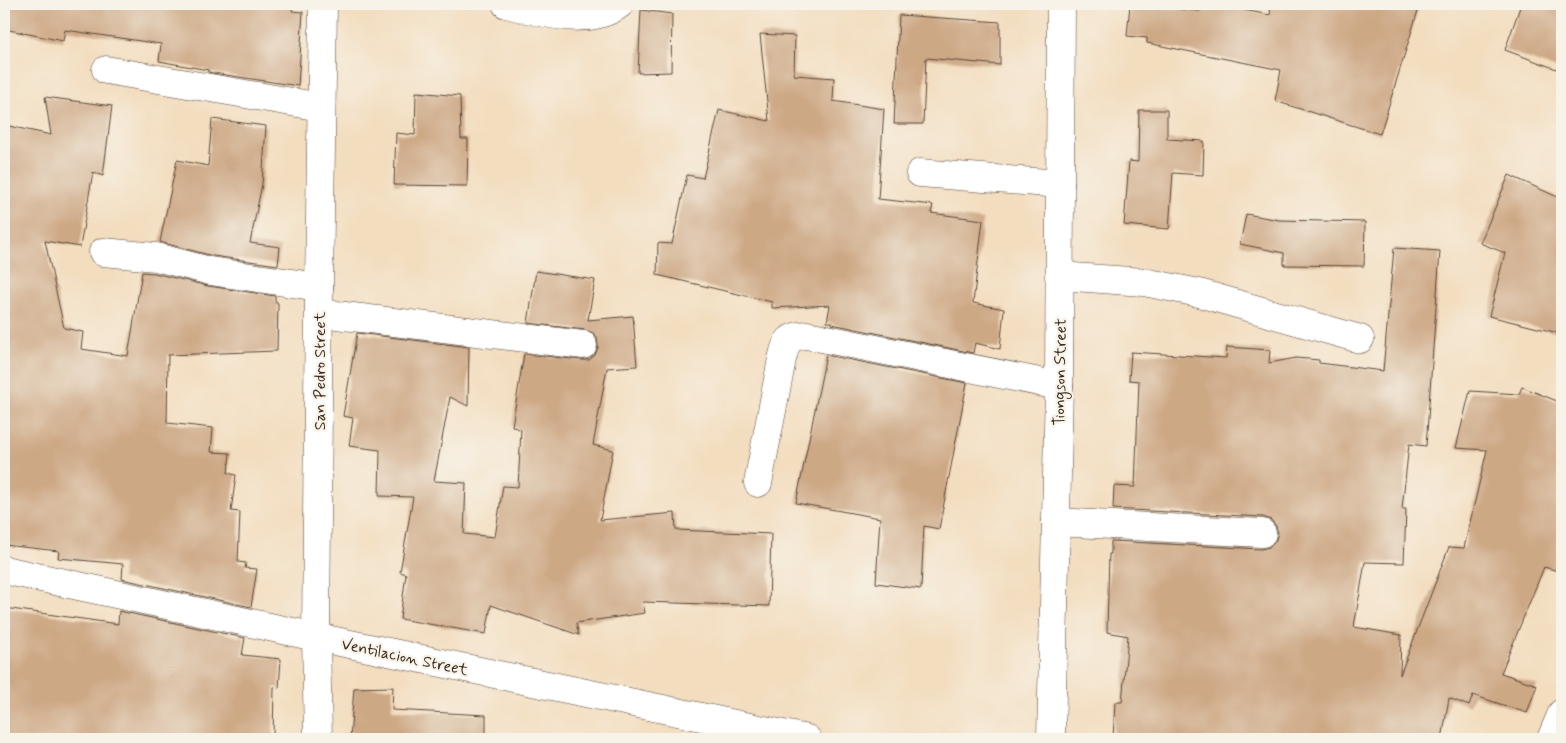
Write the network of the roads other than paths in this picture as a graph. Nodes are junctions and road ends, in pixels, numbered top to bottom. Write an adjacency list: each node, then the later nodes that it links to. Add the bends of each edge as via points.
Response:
1 (323, 4): 6 (street, San Pedro Street)
2 (506, 4): 3 (street, via 552,15 591,16)
3 (620, 4)
4 (1061, 4): 8 (street, Tiongson Street)
5 (106, 70): 6 (street)
6 (321, 107): 11 (street, San Pedro Street)
7 (920, 173): 8 (street)
8 (1060, 184): 10 (street, Tiongson Street)
9 (103, 252): 11 (street, via 156,257)
10 (1059, 276): 12 (street, via 1144,282 1199,293); 14 (street, Tiongson Street)
11 (319, 300): 13 (street); 19 (street, San Pedro Street)
12 (1360, 339)
13 (582, 345)
14 (1059, 386): 15 (street, via 807,335 795,336 787,342 782,358); 16 (street, Tiongson Street)
15 (758, 483)
16 (1056, 522): 17 (street); 23 (street, Tiongson Street)
17 (1262, 533)
18 (4, 570): 19 (street, Ventilacion Street)
19 (316, 637): 21 (street, San Pedro Street); 22 (street, Ventilacion Street)
20 (1562, 712): 24 (street)
21 (318, 739)
22 (807, 739)
23 (1051, 739)
24 (1551, 739)

